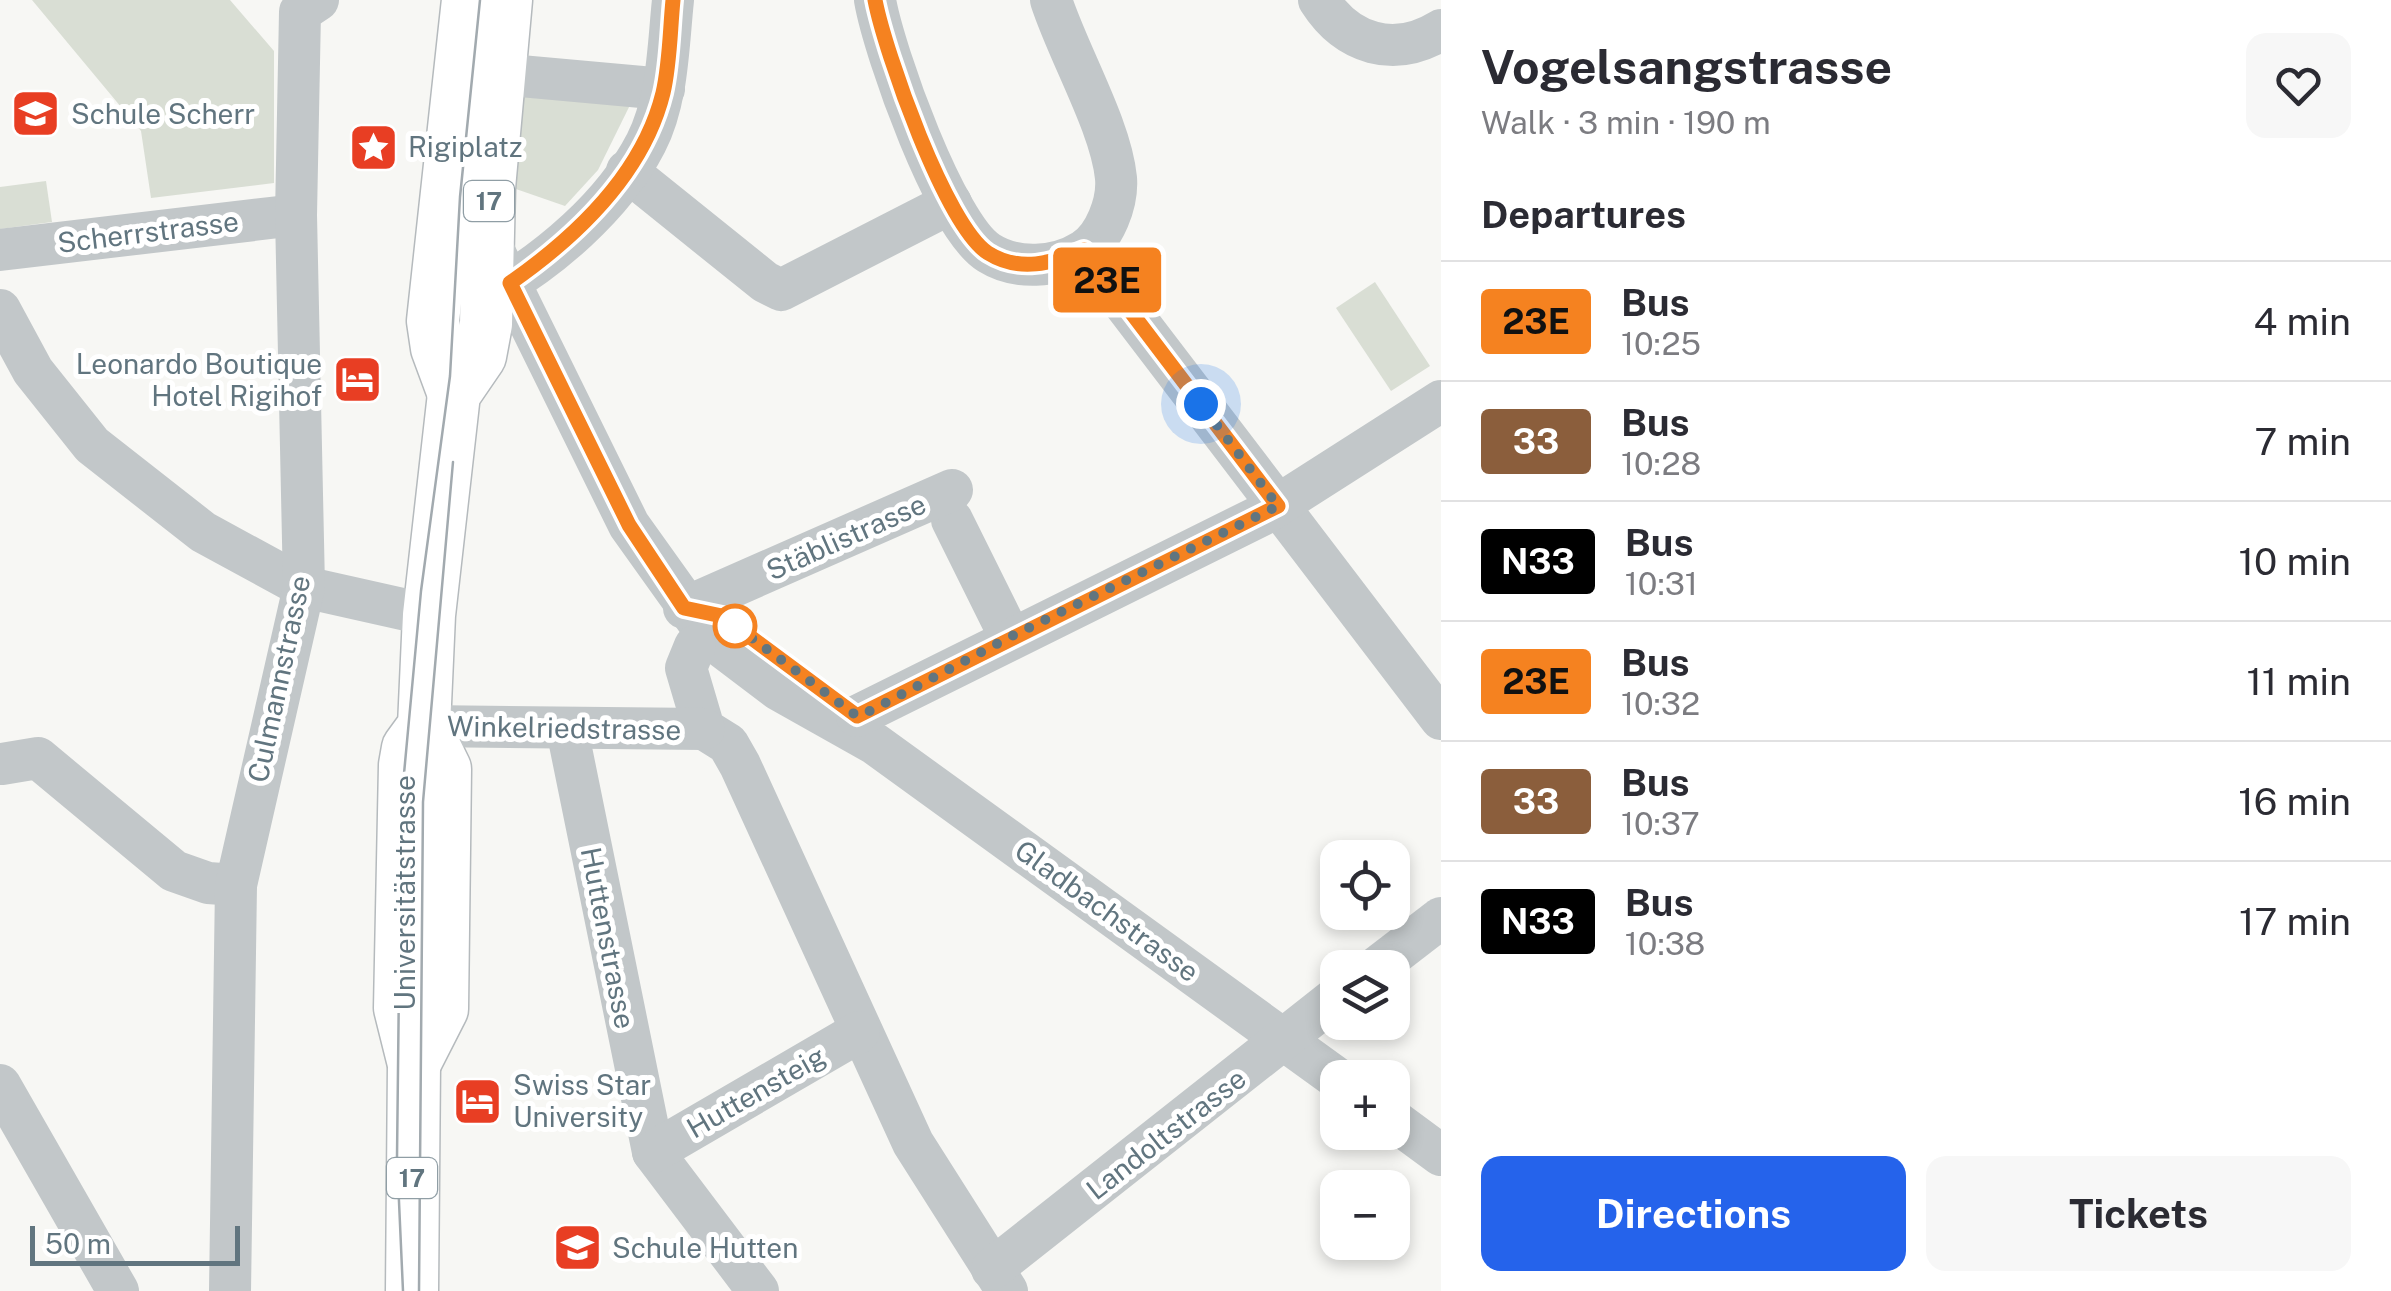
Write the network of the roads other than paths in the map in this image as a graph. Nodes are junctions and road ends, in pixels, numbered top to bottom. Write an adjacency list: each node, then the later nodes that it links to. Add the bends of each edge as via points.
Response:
1 (468, 0): 15 (main road, Universitätstrasse / 17)
2 (487, 0): 15 (street)
3 (506, 0): 10 (main road, Universitätstrasse / 17)
4 (673, 0): 11 (street)
5 (874, 0): 13 (street, via 888,56)
6 (1051, 0): 17 (street, via 1113,154 1111,211)
7 (1318, 0): 9 (street, via 1331,20 1370,44)
8 (302, 4): 14 (street, Culmannstrasse)
9 (1437, 44)
10 (498, 74): 11 (street); 15 (main road, Universitätstrasse / 17)
11 (664, 90): 12 (street, via 646,143)
12 (627, 171): 13 (street, via 782,290); 15 (street, via 550,255)
13 (951, 203): 17 (street, via 975,241 1000,258 1049,264)
14 (296, 216): 16 (street, Scherrstrasse); 24 (street, Culmannstrasse)
15 (480, 239): 19 (street); 21 (main road, Universitätstrasse / 17); 21 (main road, Universitätstrasse / 17, via 432,321 437,348)
16 (0, 250)
17 (1084, 250): 23 (street)
18 (3, 314): 20 (street, via 19,340)
19 (542, 347): 21 (street, via 505,345); 26 (street, via 629,525)
20 (12, 364): 24 (street, via 92,446 203,532)
21 (467, 375): 25 (main road, Universitätstrasse / 17)
22 (1441, 401): 23 (street)
23 (1278, 506): 27 (street); 28 (street)
24 (304, 586): 25 (street); 34 (street, Culmannstrasse)
25 (430, 615): 29 (main road, Universitätstrasse / 17)
26 (689, 626): 27 (street, Stäblistrasse, via 952,505); 31 (street, via 686,668); 32 (street, Gladbachstrasse, via 722,616)
27 (1010, 637): 32 (street)
28 (1441, 719)
29 (424, 726): 30 (street, Winkelriedstrasse); 48 (main road, Universitätstrasse / 17, via 408,748 404,783 400,1008 414,1064)
30 (566, 729): 31 (street, Winkelriedstrasse); 43 (street, Huttenstrasse)
31 (704, 730): 38 (street, via 728,744 740,764)
32 (866, 730): 39 (street, Gladbachstrasse)
33 (2, 764): 34 (street, via 38,758 174,871)
34 (236, 885): 47 (street, Culmannstrasse)
35 (1441, 918): 36 (street)
36 (1399, 950)
37 (1320, 1011): 39 (street, Landoltstrasse)
38 (859, 1032): 43 (street, Huttensteig); 45 (street, via 913,1143)
39 (1284, 1040): 40 (street, Gladbachstrasse); 45 (street, Landoltstrasse)
40 (1320, 1066)
41 (0, 1086): 46 (street)
42 (1410, 1133): 44 (street)
43 (652, 1152): 49 (street, Huttenstrasse)
44 (1441, 1155)
45 (1000, 1280)
46 (118, 1291)
47 (230, 1291)
48 (412, 1291)
49 (758, 1291)

